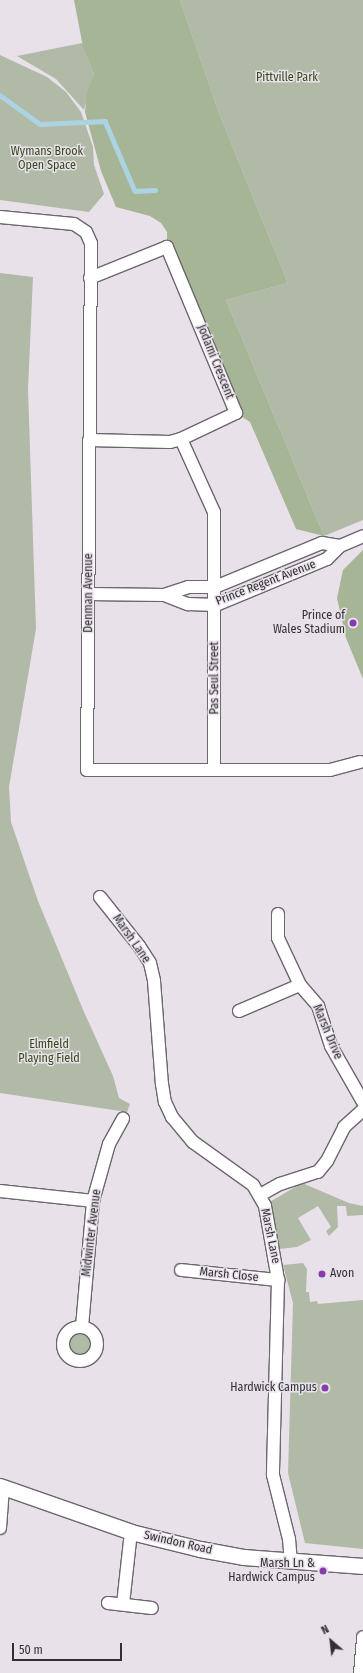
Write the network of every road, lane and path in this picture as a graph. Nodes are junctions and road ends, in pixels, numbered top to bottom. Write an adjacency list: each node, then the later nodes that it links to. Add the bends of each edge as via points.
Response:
1 (0, 217): 2 (street, Denman Avenue, via 74,224 83,228 91,243)
2 (90, 278): 3 (street, Jodami Crescent, via 167,247 236,413); 4 (street, Denman Avenue)
3 (181, 439): 4 (street, Jodami Crescent, via 170,442); 7 (street, Pas Seul Street, via 214,512)
4 (89, 440): 8 (street, Denman Avenue)
5 (363, 536): 6 (street, Prince Regent Avenue)
6 (340, 546): 7 (street, Prince Regent Avenue, via 322,543); 10 (street, Prince Regent Avenue, via 328,559)
7 (215, 587): 9 (street, Prince Regent Avenue, via 188,587); 10 (street, Pas Seul Street)
8 (89, 594): 9 (street, Prince Regent Avenue); 12 (street, Denman Avenue, via 86,770)
9 (164, 595): 10 (street, Prince Regent Avenue, via 188,604)
10 (216, 605): 12 (street, Pas Seul Street)
11 (360, 762): 12 (street, Denman Avenue, via 330,770)
12 (214, 770)
13 (100, 897): 21 (street, Marsh Lane, via 140,946 150,963 154,981 162,1084 165,1102 172,1118 193,1142 253,1186)
14 (278, 914): 15 (street, Marsh Drive, via 278,938)
15 (300, 985): 16 (street); 17 (street, Marsh Drive, via 318,1006 331,1046)
16 (240, 1011)
17 (363, 1102)
18 (363, 1110): 21 (street, via 344,1127 327,1161 318,1172 280,1184)
19 (123, 1119): 22 (street, Midwinter Avenue, via 109,1144)
20 (0, 1191): 22 (street)
21 (260, 1195): 24 (street, Marsh Lane, via 273,1244)
22 (93, 1201): 25 (street, Midwinter Avenue)
23 (181, 1270): 24 (street, Marsh Close)
24 (278, 1280): 29 (street, Marsh Lane, via 274,1476 289,1539)
25 (82, 1327)
26 (2, 1487): 27 (street); 28 (street, Swindon Road)
27 (0, 1528)
28 (131, 1532): 29 (street, Swindon Road, via 207,1551); 32 (street)
29 (291, 1560): 30 (street, Swindon Road)
30 (363, 1566)
31 (108, 1603): 32 (street)
32 (123, 1604): 33 (street)
33 (152, 1608)
34 (363, 1637): 35 (street)
35 (360, 1673)

